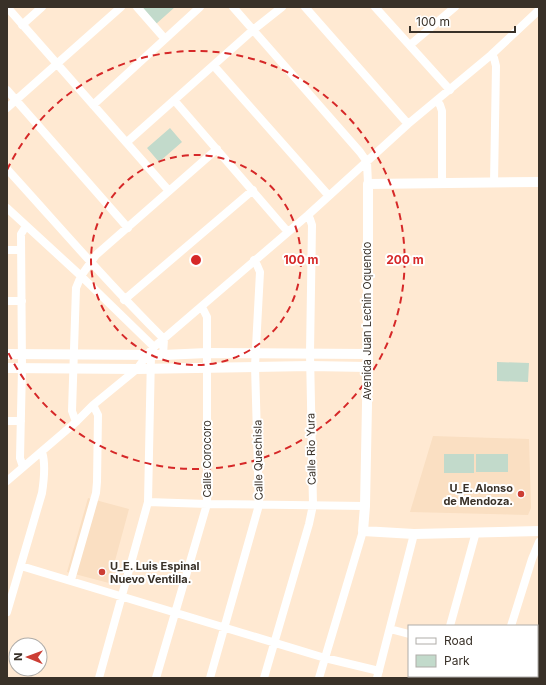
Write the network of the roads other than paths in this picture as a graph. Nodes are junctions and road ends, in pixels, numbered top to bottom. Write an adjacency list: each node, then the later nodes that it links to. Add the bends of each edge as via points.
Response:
1 (7, 7): 12 (street)
2 (42, 7): 12 (street)
3 (121, 7): 17 (street)
4 (137, 7): 14 (street)
5 (200, 7): 14 (street)
6 (233, 7): 13 (street)
7 (282, 7): 13 (street)
8 (305, 7): 26 (street)
9 (376, 7): 15 (street)
10 (455, 7): 15 (street)
11 (539, 10): 16 (street)
12 (22, 25): 17 (street)
13 (253, 30): 18 (street); 29 (street)
14 (165, 39): 24 (street)
15 (410, 45): 20 (street)
16 (492, 55): 20 (street); 32 (street, via 496,66)
17 (57, 64): 22 (street); 24 (street)
18 (214, 66): 21 (street); 37 (street)
19 (7, 90): 22 (street)
20 (450, 90): 23 (street)
21 (174, 100): 27 (street); 28 (street)
22 (16, 101): 25 (street); 41 (street)
23 (437, 101): 26 (street); 34 (street, via 442,111)
24 (93, 104): 27 (street)
25 (7, 108)
26 (408, 124): 29 (street)
27 (126, 142): 36 (street)
28 (217, 150): 35 (street); 36 (street)
29 (367, 162): 33 (street, Avenida Juan Lechin Oquendo); 37 (street)
30 (7, 169): 46 (street)
31 (539, 182): 32 (street)
32 (494, 183): 34 (street)
33 (368, 184): 34 (street); 59 (street, Avenida Juan Lechin Oquendo)
34 (442, 184)
35 (253, 190): 42 (street); 48 (street)
36 (169, 191): 41 (street)
37 (329, 196): 39 (street)
38 (9, 212): 40 (street)
39 (308, 215): 42 (street); 56 (street, Calle Rio Yura, via 312,225)
40 (26, 226): 44 (street, via 21,234); 47 (street)
41 (128, 228): 46 (street)
42 (288, 232): 45 (street)
43 (7, 250): 44 (street)
44 (21, 250): 50 (street)
45 (254, 260): 51 (street); 55 (street, Calle Quechisla, via 260,272)
46 (91, 261): 47 (street); 48 (street)
47 (81, 276): 53 (street); 60 (street, via 76,288)
48 (124, 300): 52 (street)
49 (7, 301): 50 (street)
50 (22, 301): 58 (street)
51 (202, 307): 52 (street); 54 (street, Calle Corocoro, via 207,317)
52 (164, 339): 53 (street); 61 (street)
53 (151, 352): 60 (street); 61 (street); 68 (street); 70 (street)
54 (208, 353): 55 (street); 61 (street); 69 (street, Calle Corocoro)
55 (256, 353): 56 (street); 62 (street, Calle Quechisla)
56 (310, 353): 59 (street); 63 (street, Calle Rio Yura)
57 (7, 354): 58 (street)
58 (22, 354): 60 (street); 66 (street)
59 (368, 354): 64 (street, Avenida Juan Lechin Oquendo)
60 (75, 355): 67 (street)
61 (163, 356)
62 (255, 366): 63 (street); 69 (street); 81 (street, Calle Quechisla)
63 (310, 366): 64 (street); 82 (street, Calle Rio Yura)
64 (368, 367): 83 (street, Avenida Juan Lechin Oquendo)
65 (7, 368): 66 (street)
66 (22, 368): 67 (street); 72 (street)
67 (73, 368): 70 (street); 74 (street, via 72,411)
68 (150, 368): 69 (street); 70 (street); 79 (street)
69 (207, 368): 80 (street, Calle Corocoro)
70 (137, 369): 71 (street)
71 (93, 405): 74 (street); 90 (street, via 98,415 96,493)
72 (21, 420): 73 (street); 76 (street, via 20,458)
73 (7, 421)
74 (76, 422): 75 (street)
75 (42, 452): 76 (street); 89 (street, via 42,493)
76 (23, 467): 77 (street)
77 (11, 473): 78 (street)
78 (7, 481)
79 (148, 502): 80 (street); 92 (street)
80 (207, 504): 81 (street); 94 (street, Calle Corocoro)
81 (259, 505): 82 (street); 97 (street, Calle Quechisla)
82 (312, 505): 83 (street); 100 (street, Calle Rio Yura, via 309,524)
83 (365, 506): 84 (street, Avenida Juan Lechin Oquendo)
84 (363, 530): 87 (street); 101 (street, Avenida Juan Lechin Oquendo)
85 (539, 531): 86 (street)
86 (476, 532): 87 (street); 95 (street)
87 (414, 534): 98 (street)
88 (539, 542): 96 (street)
89 (21, 566): 90 (street); 91 (street)
90 (71, 580): 92 (street)
91 (9, 596): 93 (street)
92 (122, 596): 94 (street); 103 (street)
93 (7, 612)
94 (175, 613): 97 (street); 104 (street, Calle Corocoro)
95 (450, 625)
96 (512, 625)
97 (225, 627): 100 (street); 105 (street, Calle Quechisla)
98 (390, 628): 99 (street); 102 (street)
99 (408, 634)
100 (274, 642): 101 (street); 106 (street, Calle Rio Yura)
101 (324, 658): 102 (street); 107 (street, Avenida Juan Lechin Oquendo)
102 (378, 674)
103 (99, 678)
104 (156, 678)
105 (210, 678)
106 (264, 678)
107 (319, 678)

